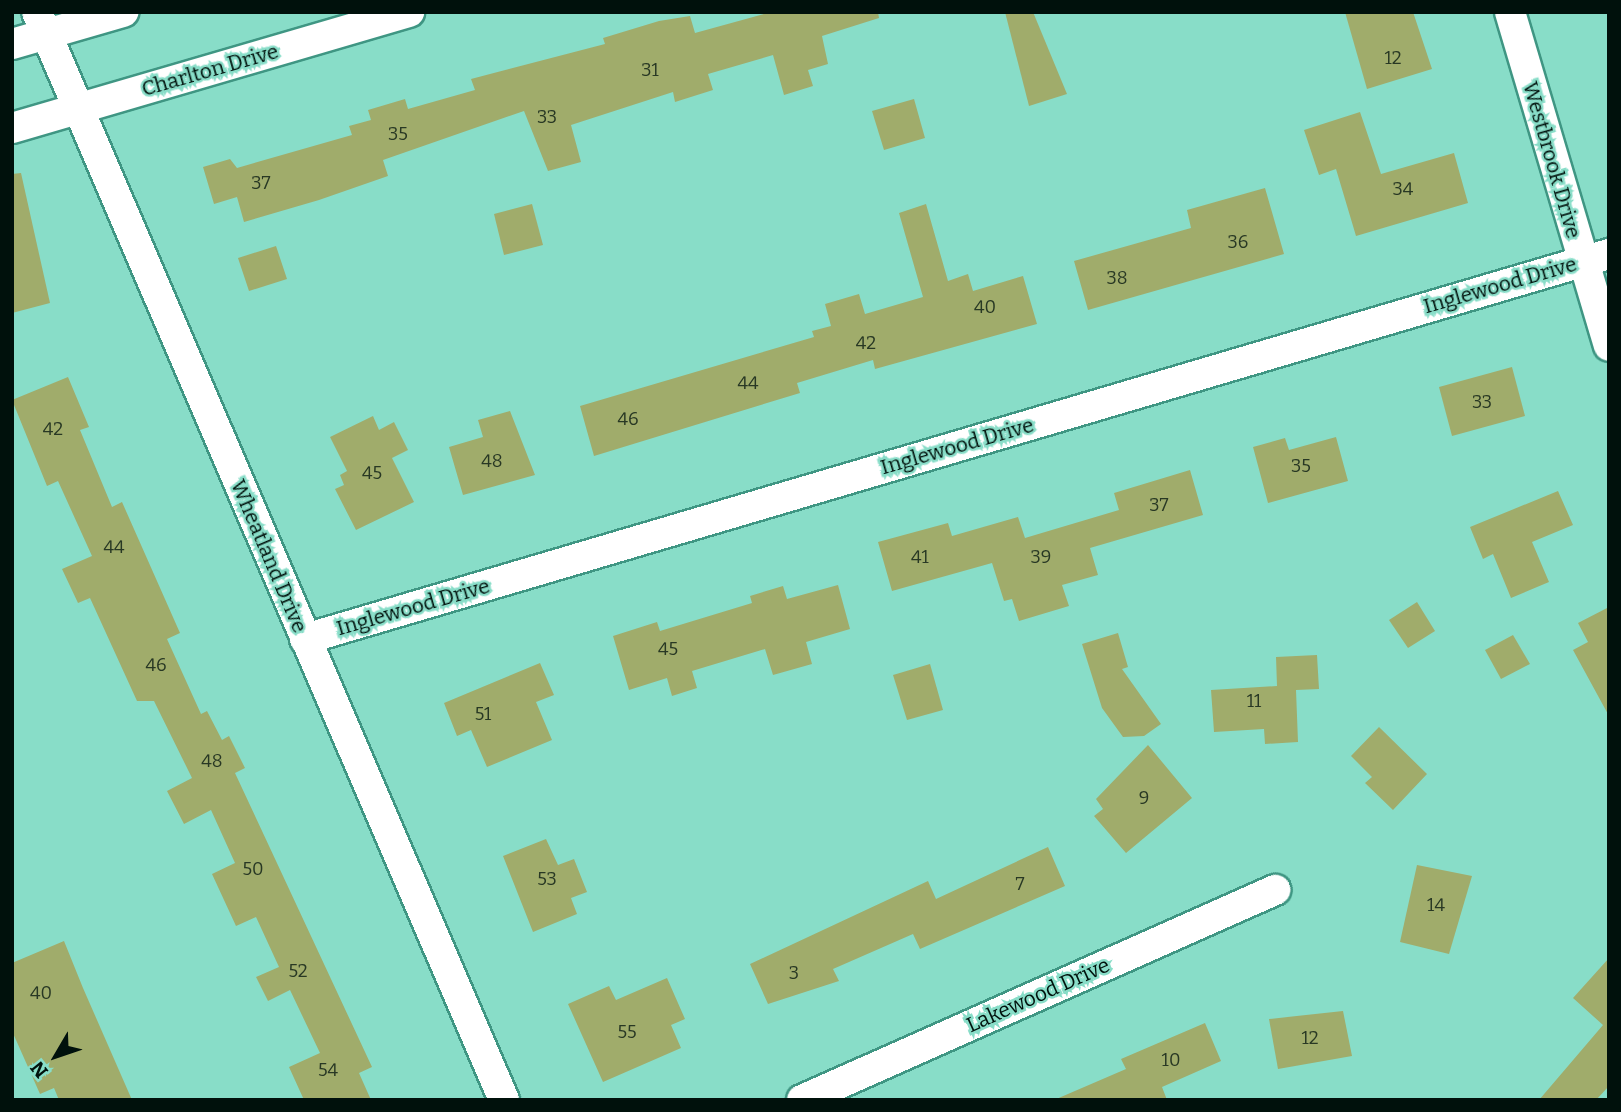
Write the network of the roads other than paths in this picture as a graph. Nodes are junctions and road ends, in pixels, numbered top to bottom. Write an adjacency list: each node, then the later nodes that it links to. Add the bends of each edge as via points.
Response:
1 (123, 12): 4 (street)
2 (409, 12): 6 (street, Charlton Drive)
3 (1510, 12): 8 (street, Westbrook Drive)
4 (42, 23): 5 (street); 6 (street, Wheatland Drive)
5 (12, 44)
6 (78, 108): 7 (street, Charlton Drive); 10 (street, Wheatland Drive)
7 (12, 128)
8 (1595, 258): 9 (street, Westbrook Drive); 10 (street, Inglewood Drive)
9 (1609, 346)
10 (305, 639): 12 (street, Wheatland Drive)
11 (1275, 890): 13 (street, Lakewood Drive)
12 (504, 1100)
13 (802, 1100)

